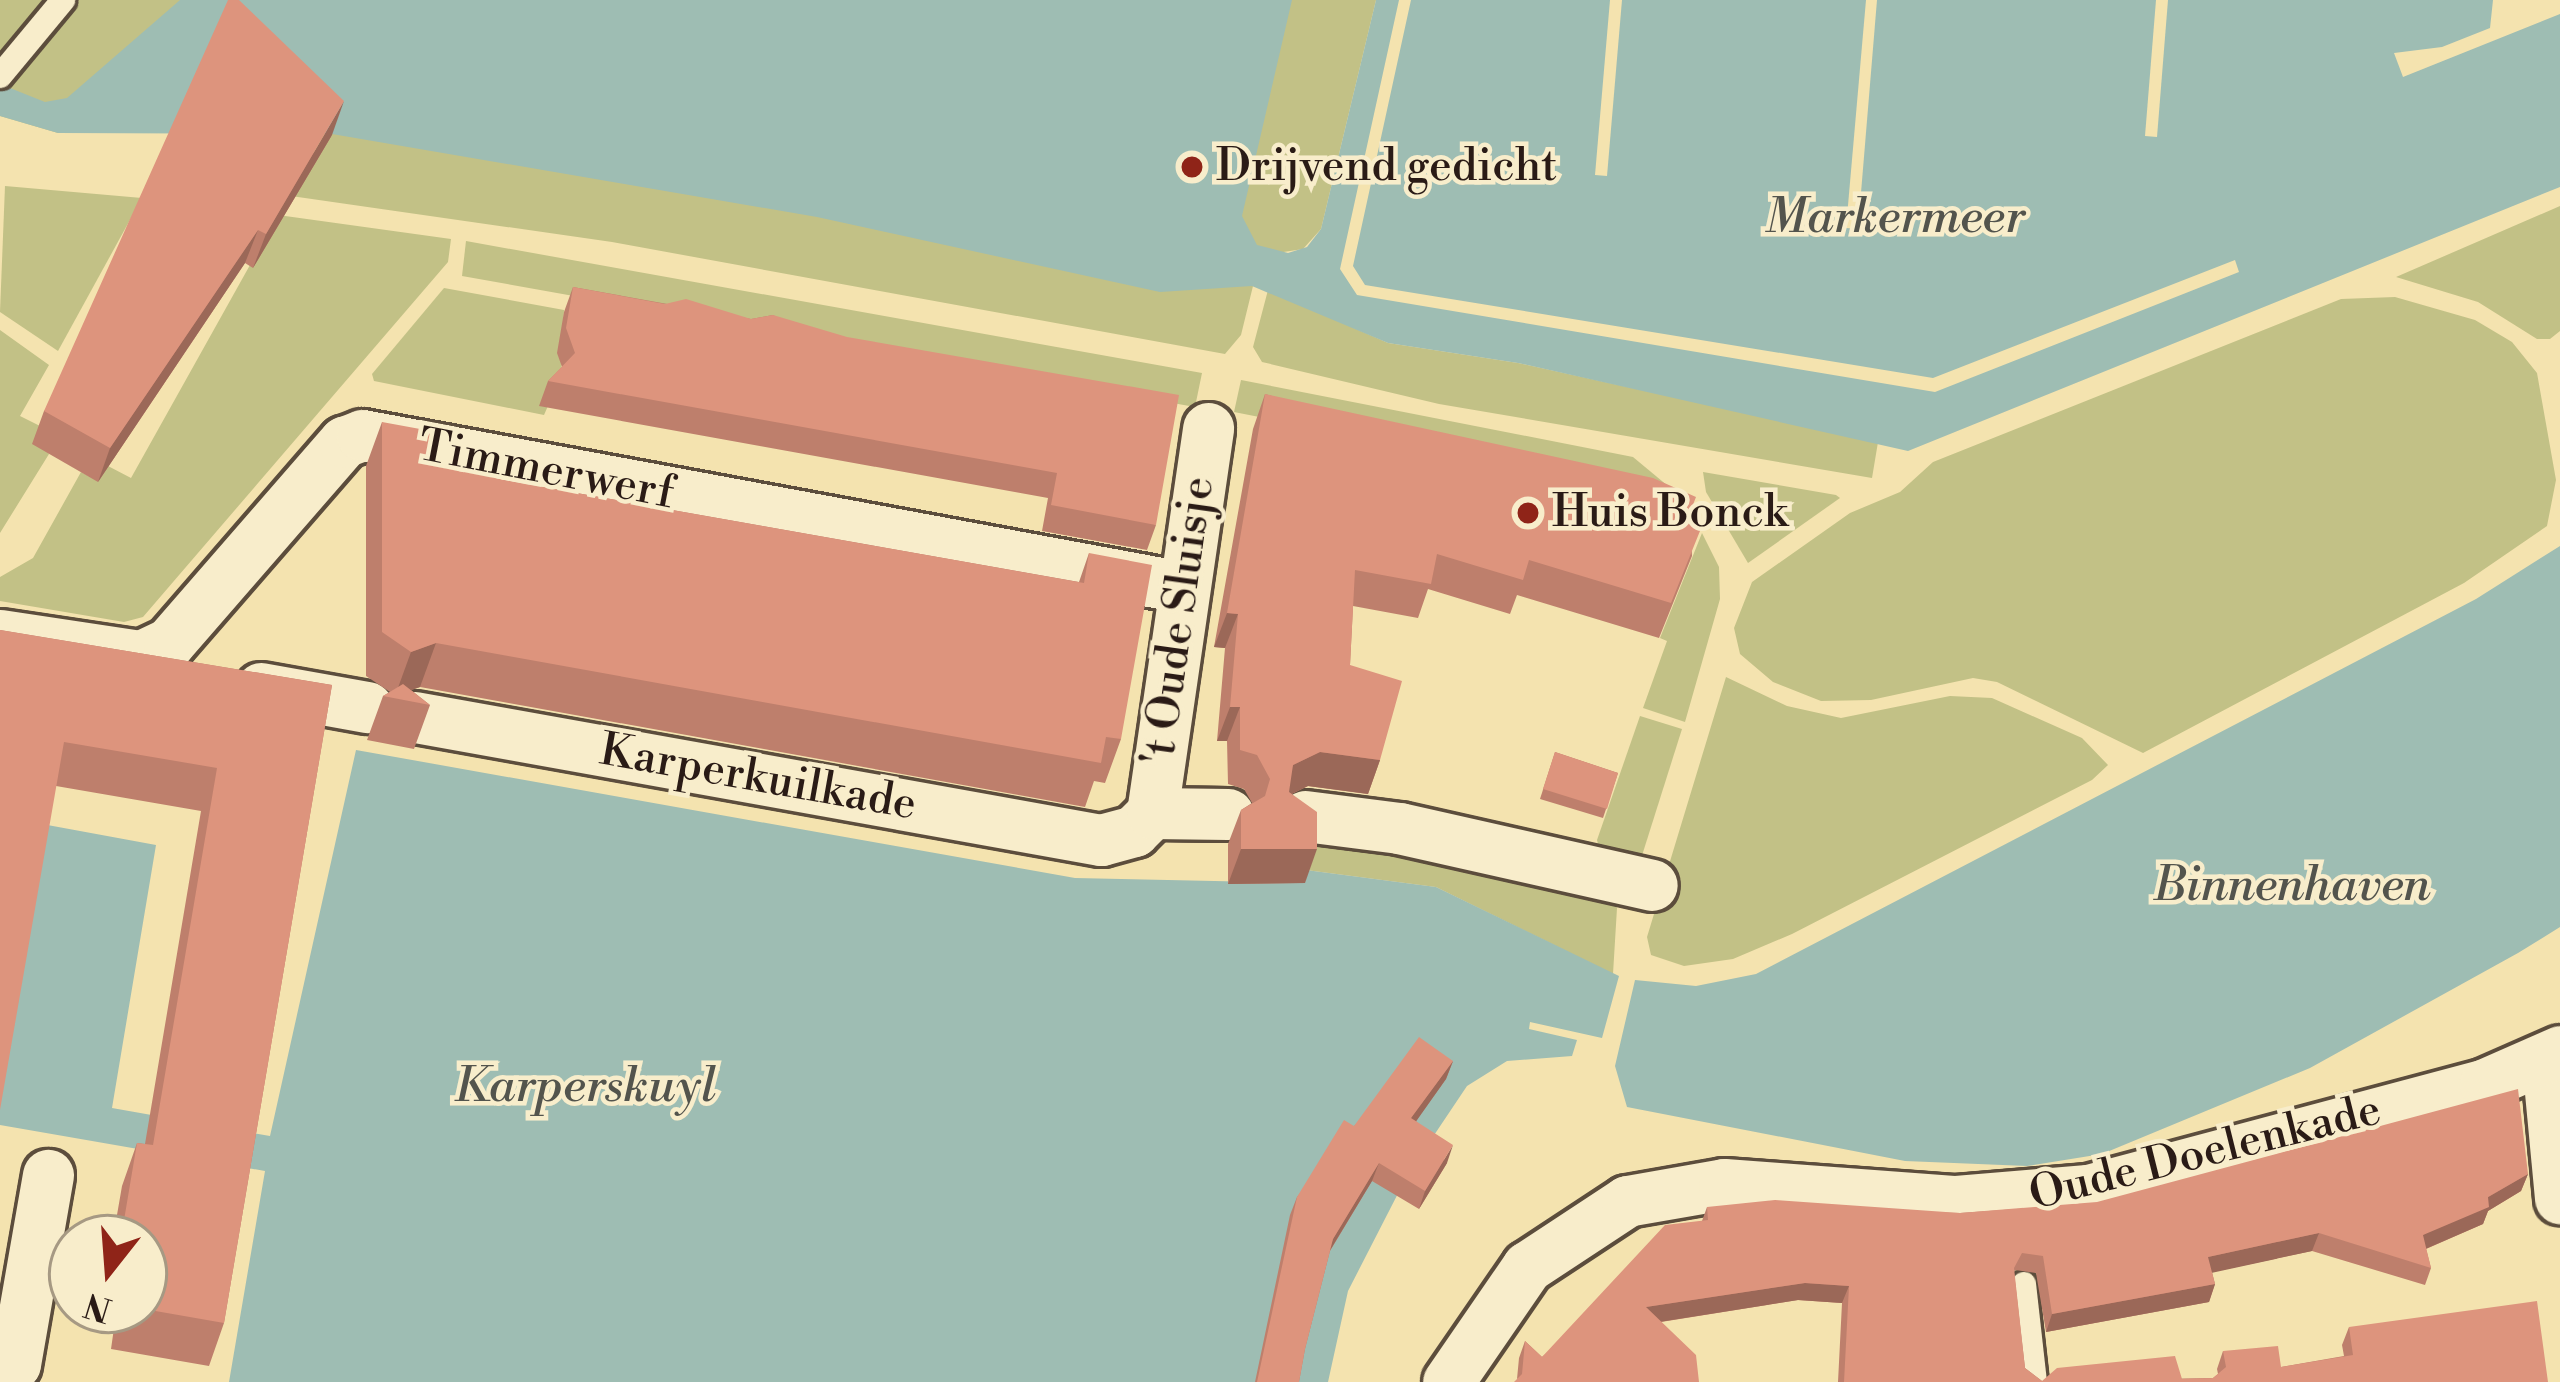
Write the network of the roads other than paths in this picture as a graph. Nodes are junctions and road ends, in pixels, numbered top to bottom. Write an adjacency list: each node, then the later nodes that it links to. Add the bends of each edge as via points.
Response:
1 (62, 0): 2 (lane)
2 (3, 73)
3 (1208, 428): 4 (street, 't Oude Sluisje)
4 (1182, 587): 6 (street, Timmerwerf, via 362,435 344,442 169,643); 7 (street, 't Oude Sluisje)
5 (0, 634): 6 (street)
6 (141, 656): 10 (street, Karperkuilkade, via 170,670)
7 (1151, 813): 8 (street, 't Oude Sluisje); 10 (street, 't Oude Sluisje, via 1134,831)
8 (1228, 814)
9 (1305, 816): 11 (street, via 1399,828)
10 (1101, 840)
11 (1652, 885)
12 (2554, 1056): 14 (street); 17 (street, Oude Doelenkade, via 2019,1215 1724,1184 1627,1202 1527,1267)
13 (48, 1175): 16 (street, via 15,1364)
14 (2560, 1198)
15 (2024, 1284): 18 (lane)
16 (0, 1361)
17 (1448, 1382)
18 (2035, 1382)

